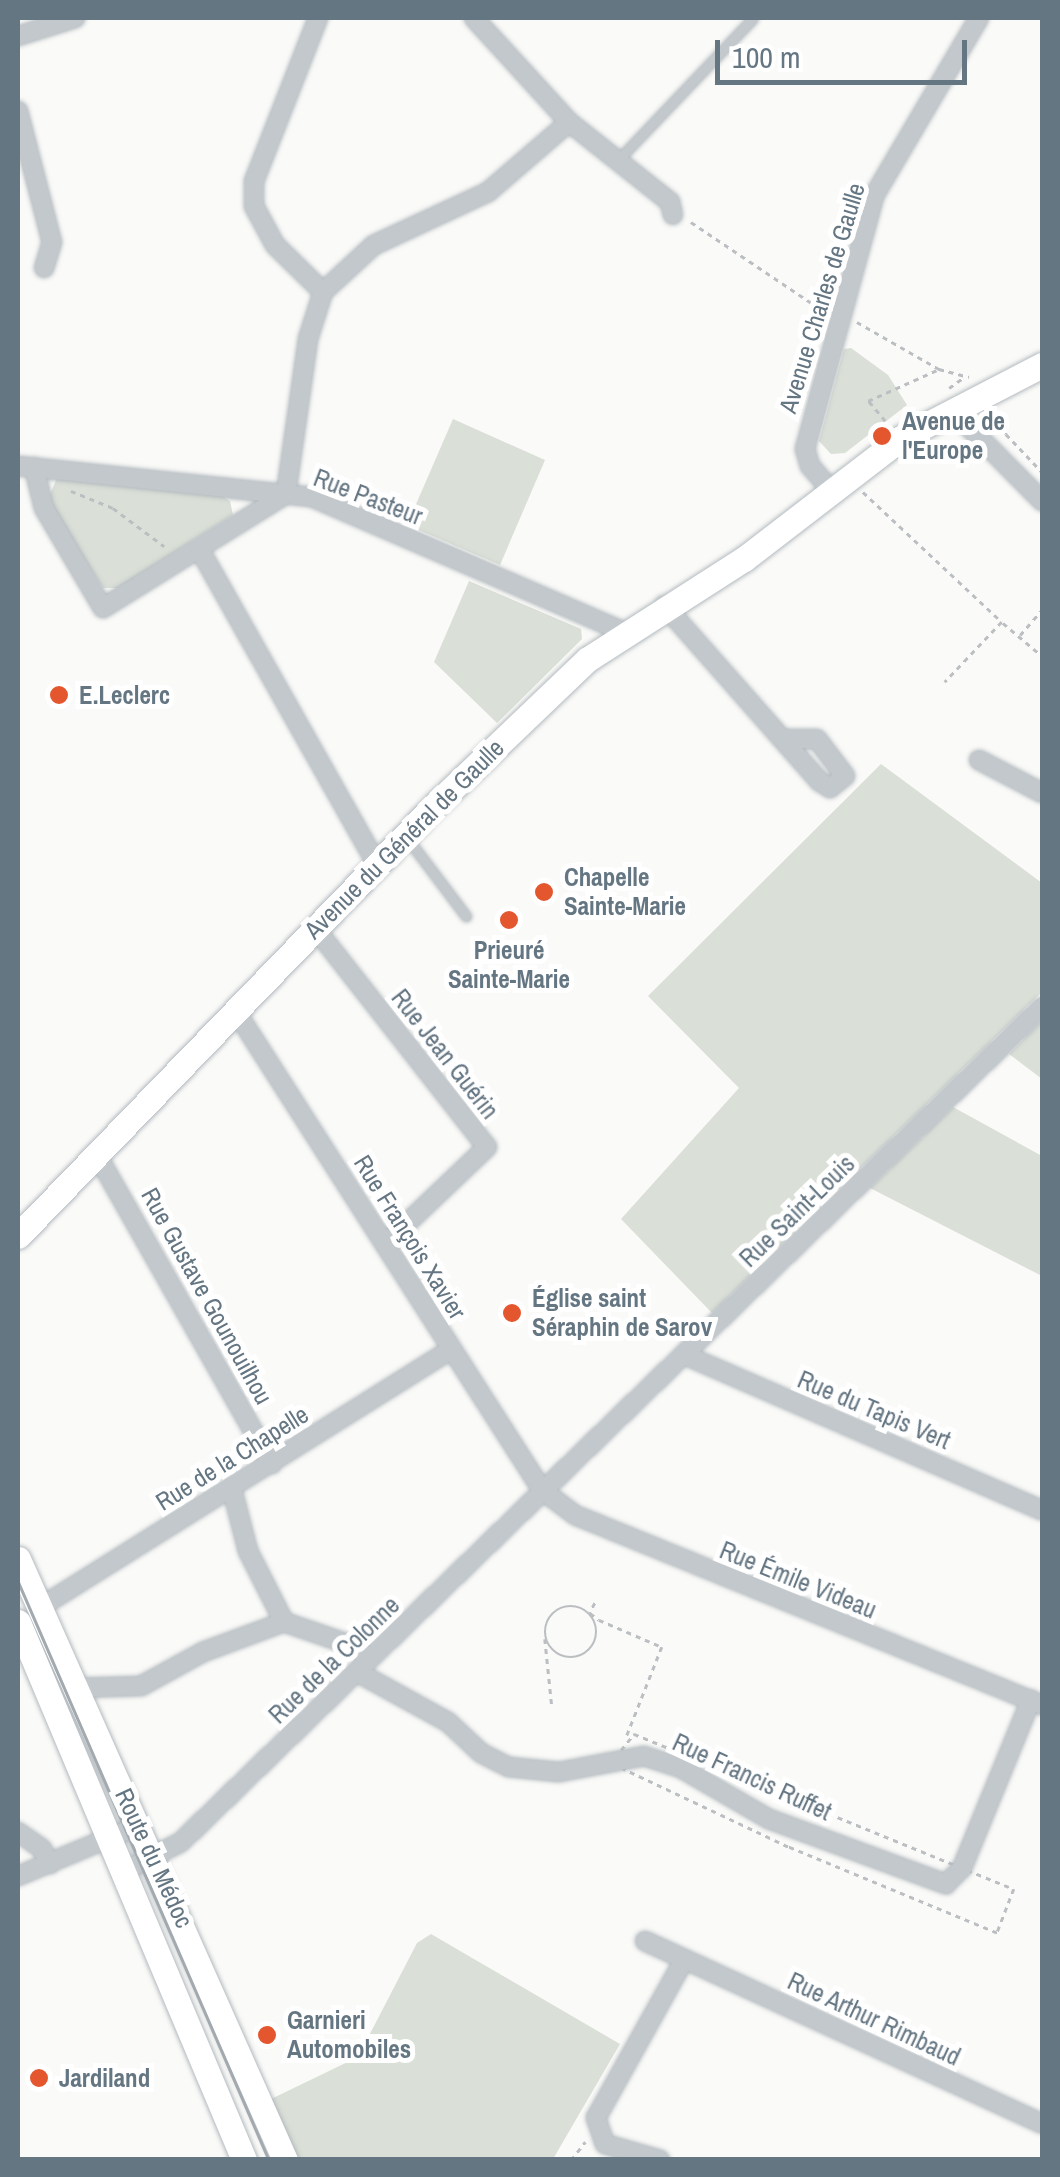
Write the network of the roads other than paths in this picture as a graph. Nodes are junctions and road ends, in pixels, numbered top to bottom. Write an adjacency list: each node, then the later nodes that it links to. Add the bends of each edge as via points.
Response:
1 (75, 18): 6 (street)
2 (318, 18): 12 (street, via 254,181 254,206 275,245)
3 (474, 18): 8 (street)
4 (754, 18): 9 (lane)
5 (978, 18): 16 (street, Avenue Charles de Gaulle, via 874,196 805,448 810,466)
6 (18, 36)
7 (18, 111): 11 (street, via 52,242)
8 (570, 122): 9 (street); 12 (street, via 488,192 374,245)
9 (617, 161): 10 (street, via 670,202)
10 (673, 215)
11 (44, 268)
12 (322, 292): 17 (street, via 308,339)
13 (1042, 364): 14 (main road, via 986,385)
14 (953, 411): 16 (main road); 18 (street)
15 (26, 467): 17 (street, Rue Pasteur); 19 (street, via 103,608)
16 (840, 483): 20 (main road, Avenue du Général de Gaulle, via 744,559)
17 (286, 494): 19 (street); 21 (street, Rue Pasteur, via 312,497)
18 (1042, 501)
19 (201, 552): 26 (street)
20 (664, 605): 21 (main road, Avenue du Général de Gaulle); 22 (street)
21 (624, 632): 25 (main road, Avenue du Général de Gaulle, via 560,683)
22 (782, 738)
23 (980, 760): 24 (street)
24 (1042, 793)
25 (405, 836): 26 (main road, Avenue du Général de Gaulle); 27 (lane)
26 (377, 864): 28 (main road, Avenue du Général de Gaulle)
27 (466, 916)
28 (315, 928): 30 (main road, Avenue du Général de Gaulle); 33 (street, Rue Jean Guérin, via 486,1147)
29 (1042, 1007): 35 (street, Rue Saint-Louis)
30 (235, 1010): 31 (main road, Avenue du Général de Gaulle); 33 (street, Rue François Xavier)
31 (97, 1156): 32 (main road, Avenue du Général de Gaulle); 36 (street, Rue Gustave Gounouilhou)
32 (18, 1236)
33 (386, 1244): 34 (street, Rue François Xavier)
34 (452, 1350): 36 (street, Rue de la Chapelle); 38 (street, Rue François Xavier)
35 (685, 1356): 38 (street, Rue Saint-Louis); 39 (street, Rue du Tapis Vert)
36 (272, 1464): 37 (street, Rue de la Chapelle)
37 (232, 1489): 41 (street, Rue de la Chapelle); 42 (street, via 248,1551)
38 (542, 1490): 43 (street, Rue de la Colonne); 45 (street, Rue Émile Videau, via 593,1522)
39 (1042, 1510)
40 (18, 1560): 41 (main road, Route du Médoc)
41 (28, 1615): 44 (main road, Route du Médoc); 48 (main road, Route du Médoc)
42 (284, 1622): 43 (street, via 356,1647); 44 (street, via 202,1652 141,1686)
43 (363, 1666): 45 (street, Rue Francis Ruffet, via 508,1767 559,1772 644,1756 681,1768 769,1819 946,1884 962,1868); 49 (street, Rue de la Colonne, via 181,1842)
44 (73, 1688): 46 (main road, Route du Médoc)
45 (1037, 1703)
46 (140, 1825): 48 (street); 49 (main road, Route du Médoc)
47 (18, 1832): 50 (street, via 42,1848)
48 (106, 1840): 50 (street); 51 (main road, Route du Médoc)
49 (155, 1858): 51 (street, Rue de la Colonne); 57 (main road, Route du Médoc)
50 (50, 1864): 52 (street)
51 (120, 1874): 56 (main road, Route du Médoc)
52 (18, 1876)
53 (645, 1941): 54 (street, Rue Arthur Rimbaud)
54 (684, 1960): 55 (street, Rue Arthur Rimbaud); 58 (street, via 596,2118 598,2132 618,2150)
55 (1042, 2124)
56 (244, 2160)
57 (285, 2160)
58 (660, 2160)

